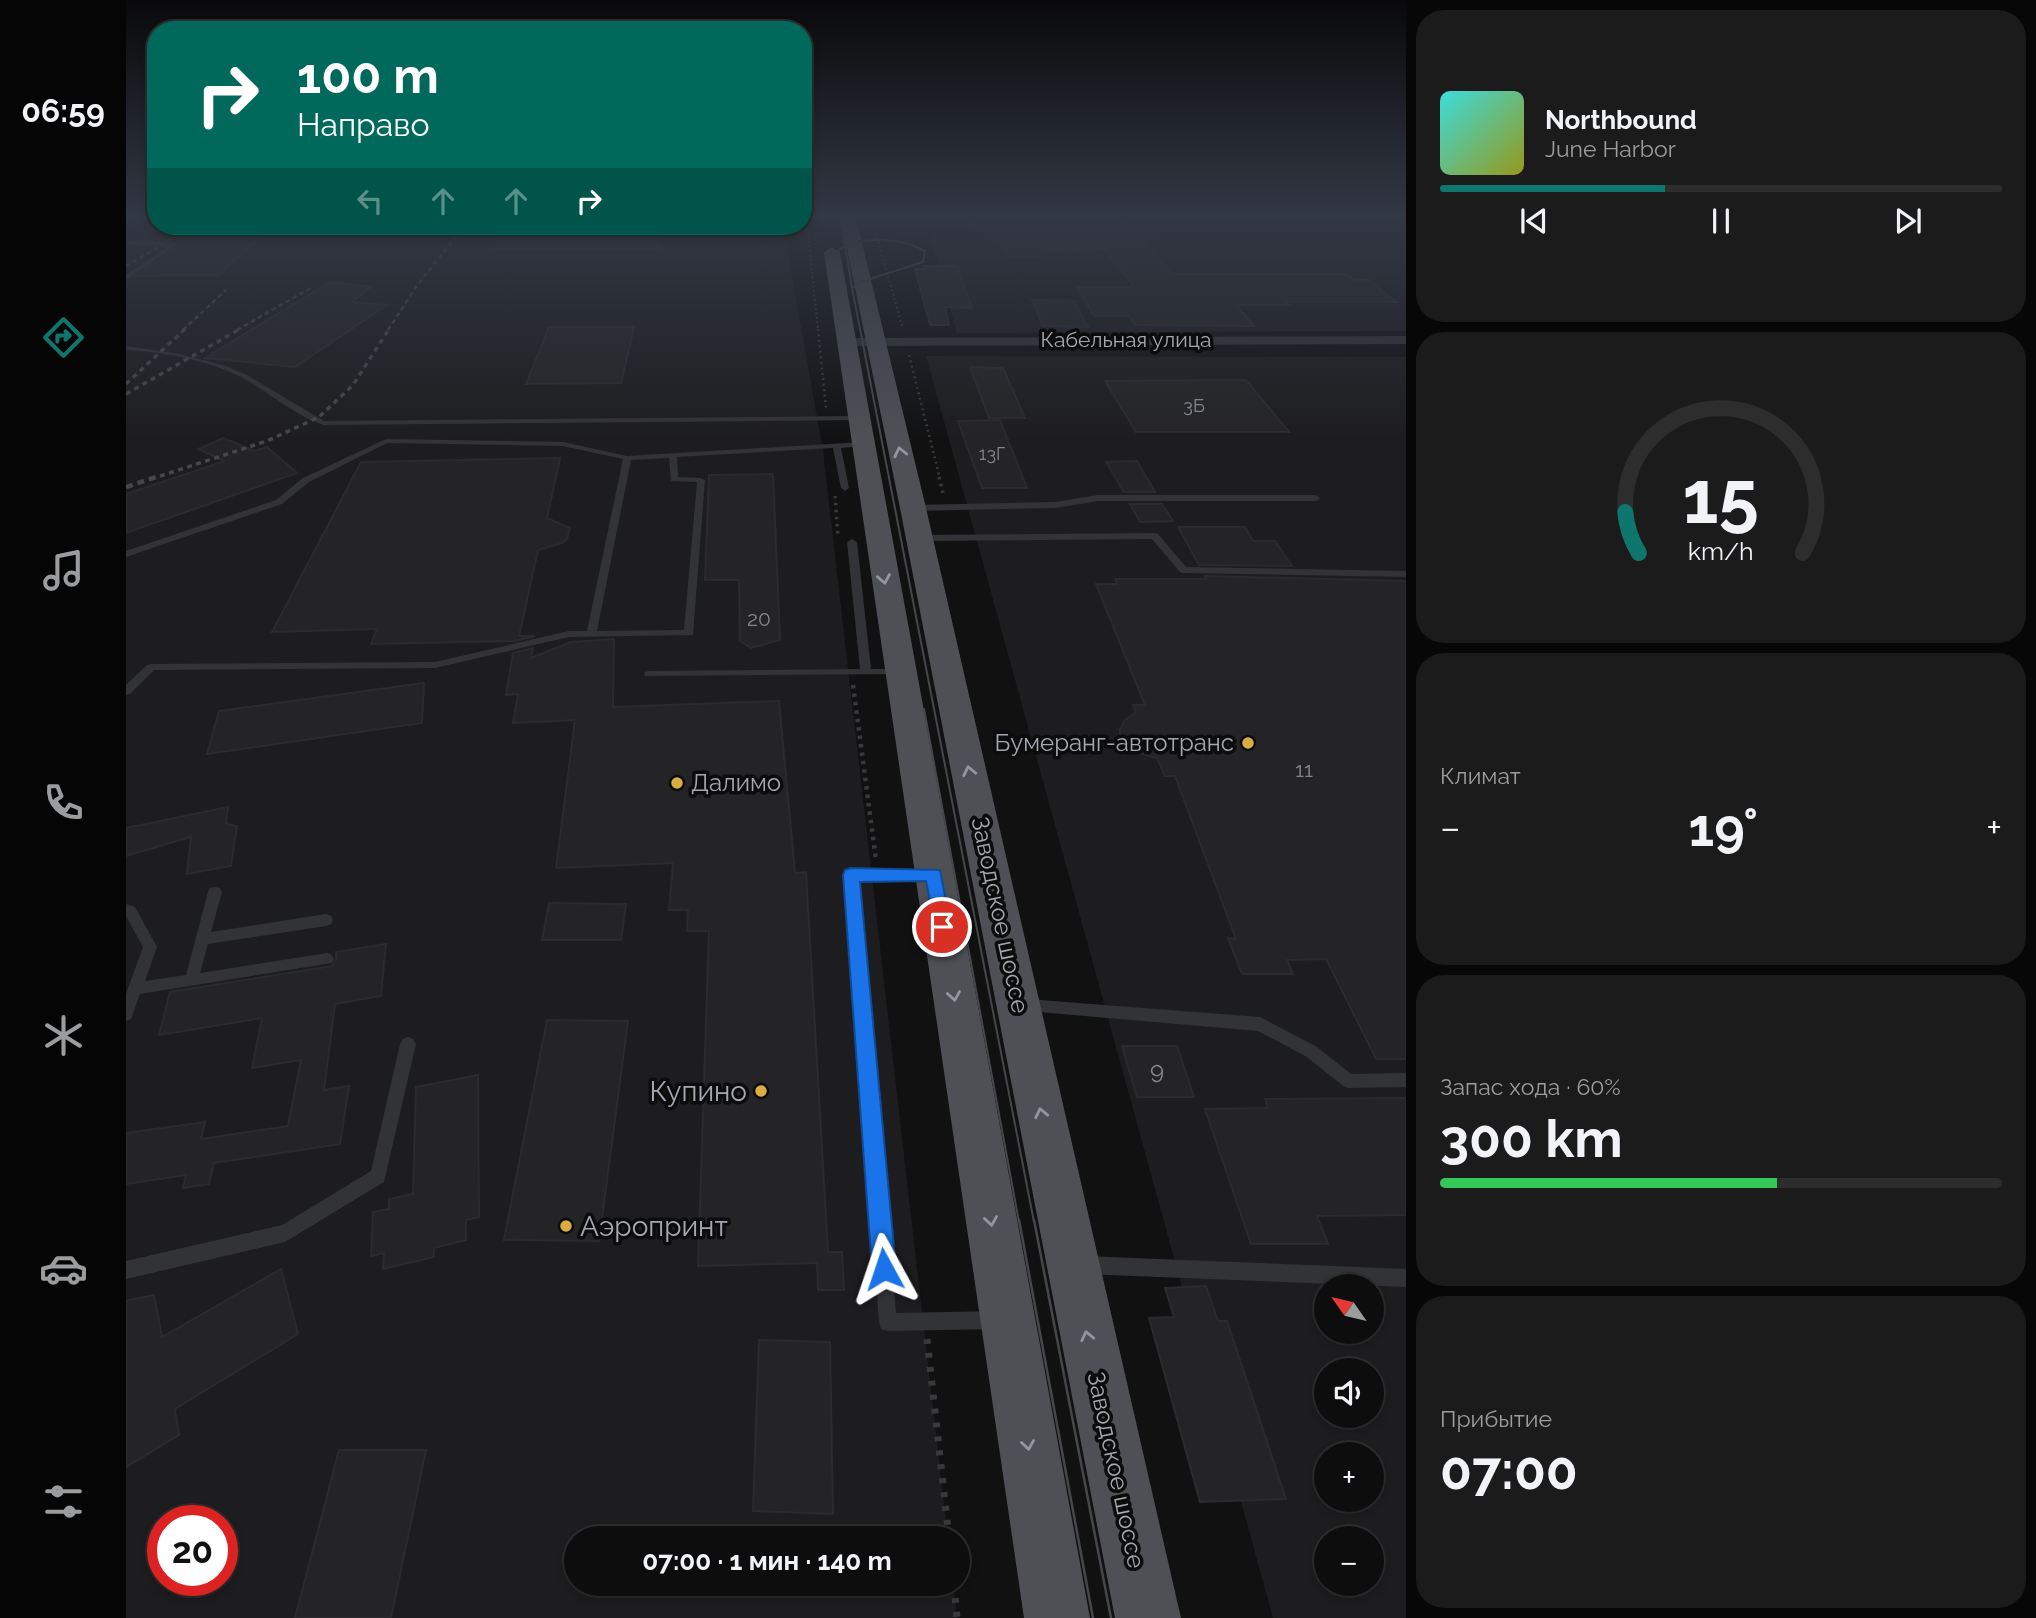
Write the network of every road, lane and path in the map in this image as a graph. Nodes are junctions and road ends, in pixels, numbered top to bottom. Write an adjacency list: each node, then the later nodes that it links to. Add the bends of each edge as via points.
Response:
1 (852, 290): 5 (main road, Заводское шоссе)
2 (864, 290): 5 (main road, Заводское шоссе)
3 (875, 290): 5 (path)
4 (1406, 340): 5 (street, Кабельная улица)
5 (875, 341): 7 (main road, Заводское шоссе); 12 (main road, Заводское шоссе, one-way to 5); 12 (path)
6 (126, 348): 7 (lane, via 145,348 233,370 323,423)
7 (852, 436): 8 (lane); 10 (lane); 17 (main road, Заводское шоссе, one-way to 17)
8 (673, 455): 9 (lane); 16 (lane, via 674,479 701,480 689,633)
9 (627, 458): 14 (lane, via 563,444 386,441 306,480 279,502); 16 (lane)
10 (845, 488)
11 (1316, 498): 12 (lane, via 1098,498)
12 (926, 518): 15 (lane, via 1154,536 1184,570); 28 (main road, Заводское шоссе, one-way to 12)
13 (852, 542): 17 (lane)
14 (126, 554)
15 (1406, 574)
16 (591, 634): 19 (lane, via 569,634 435,665 151,667)
17 (883, 672): 18 (lane); 20 (main road, Заводское шоссе)
18 (649, 674)
19 (126, 691)
20 (934, 875): 35 (main road, Заводское шоссе, one-way to 35); 36 (lane, via 851,875 888,1322)
21 (215, 892): 24 (lane)
22 (126, 910): 27 (lane, via 150,947)
23 (326, 920): 24 (lane)
24 (202, 939): 26 (lane)
25 (327, 959): 26 (lane)
26 (191, 981): 27 (lane)
27 (135, 989): 29 (lane)
28 (1019, 1005): 31 (lane, via 1261,1024 1312,1052 1348,1081); 32 (main road, Заводское шоссе, one-way to 28)
29 (126, 1014)
30 (408, 1044): 33 (lane, via 378,1176 285,1233)
31 (1406, 1080)
32 (1072, 1265): 34 (lane); 41 (main road, Заводское шоссе, one-way to 32)
33 (126, 1270)
34 (1406, 1278)
35 (1007, 1319): 36 (lane); 40 (main road, Заводское шоссе, one-way to 40)
36 (925, 1321): 37 (path)
37 (948, 1526)
38 (955, 1596): 39 (path)
39 (957, 1618)
40 (1057, 1618)
41 (1148, 1618)

